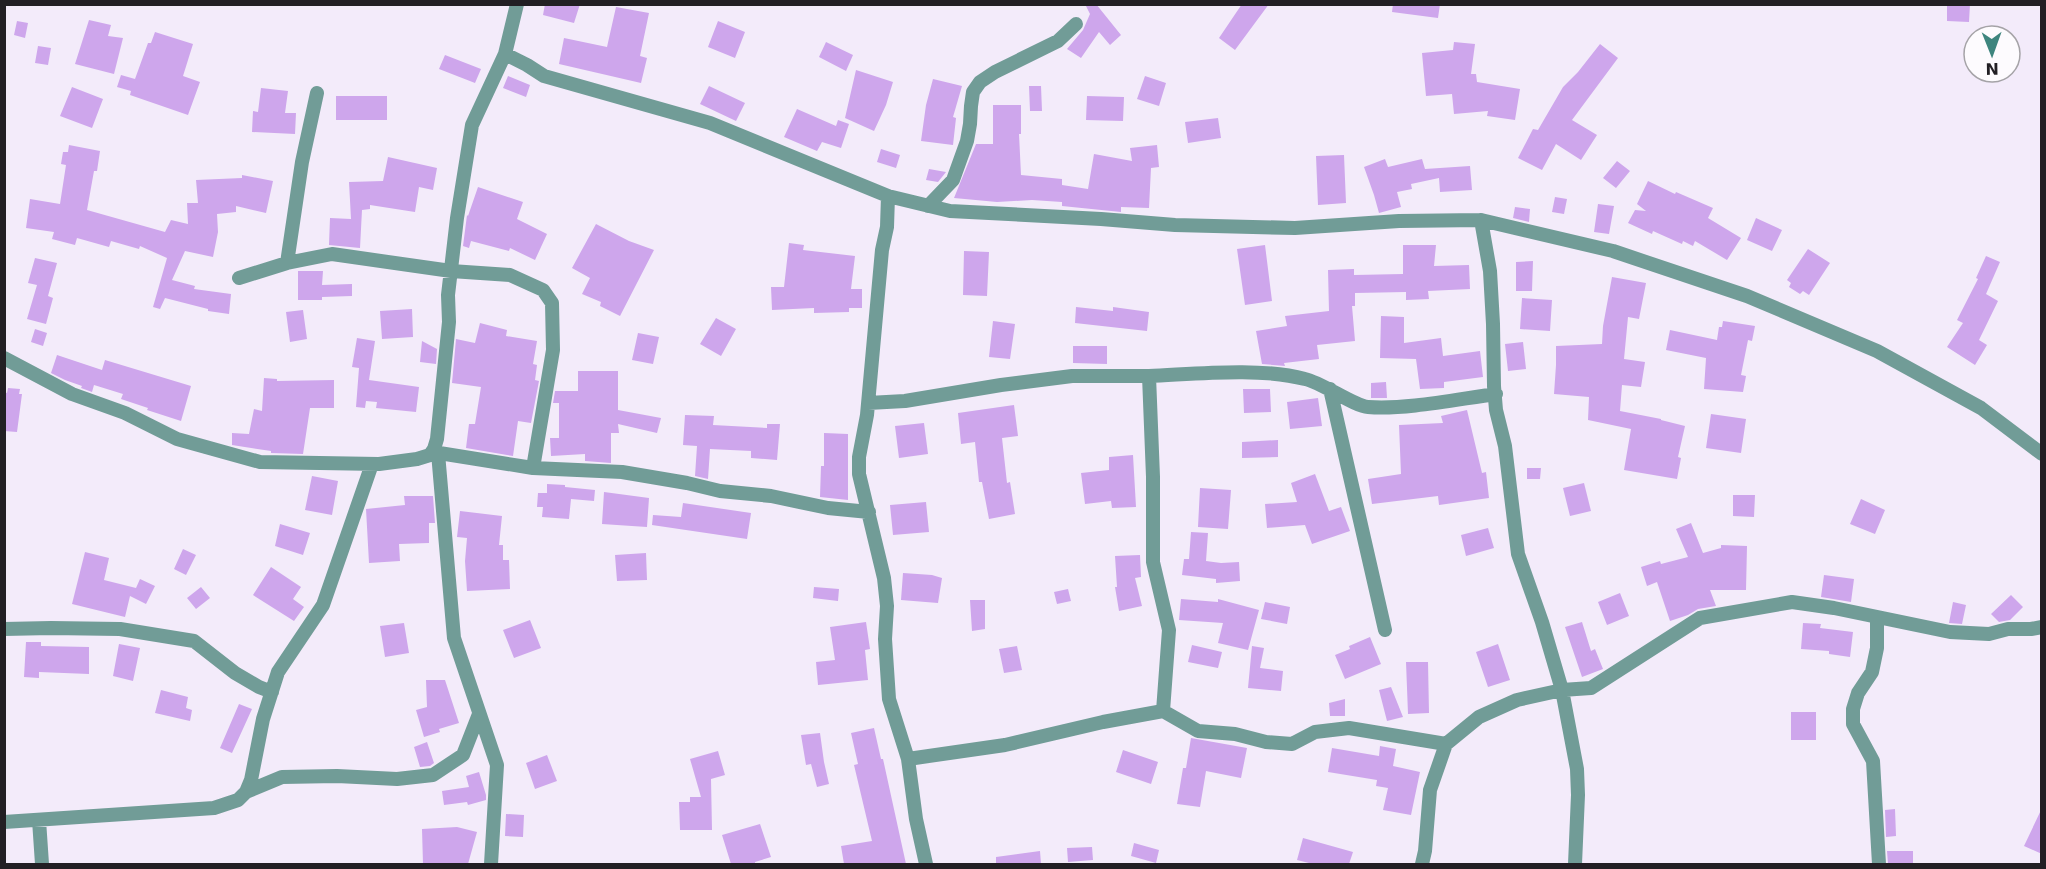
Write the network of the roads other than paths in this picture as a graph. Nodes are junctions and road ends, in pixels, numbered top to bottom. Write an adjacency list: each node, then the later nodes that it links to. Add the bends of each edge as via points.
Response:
1 (517, 4): 3 (street)
2 (1076, 24): 6 (street, via 1058,41 980,82 973,92 968,141 953,180)
3 (505, 54): 5 (street, via 544,76 710,123); 9 (street, via 472,125)
4 (317, 93): 8 (street)
5 (888, 196): 6 (street); 15 (street)
6 (928, 206): 7 (street, via 950,211 1175,225 1295,228)
7 (1481, 220): 14 (street, via 1490,271); 17 (street, via 1613,250 1758,301 1877,351 1981,408)
8 (287, 263): 9 (street, via 332,254); 10 (street)
9 (451, 271): 16 (street); 19 (street, via 510,275 543,290 552,303 553,350)
10 (239, 278)
11 (4, 358): 18 (street, via 72,394 197,445 260,462)
12 (1149, 376): 13 (street, via 1260,373 1305,379); 15 (street, via 1072,376); 27 (street, via 1153,562 1169,630)
13 (1330, 389): 14 (street, via 1365,407); 24 (street)
14 (1496, 394): 25 (street, via 1518,554)
15 (868, 403): 20 (street, via 859,474)
16 (435, 452): 18 (street, via 417,459); 19 (street); 28 (street, via 454,638)
17 (2042, 454)
18 (372, 464): 26 (street, via 323,604 278,672)
19 (533, 468): 20 (street, via 622,472 720,491)
20 (869, 512): 30 (street, via 884,578 889,699)
21 (1877, 617): 22 (street, via 1960,633 1989,634); 25 (street, via 1792,602 1700,618 1592,688); 39 (street, via 1872,672 1858,693 1853,724 1873,761)
22 (2042, 627)
23 (4, 629): 26 (street, via 120,629 194,641 235,673)
24 (1385, 630)
25 (1562, 690): 29 (street, via 1516,700 1479,717); 38 (street, via 1577,769)
26 (272, 692): 31 (street)
27 (1163, 711): 29 (street, via 1198,731 1266,742 1292,744 1315,732 1349,728); 30 (street, via 1005,745)
28 (479, 714): 31 (street, via 463,755 433,776 282,777); 35 (street, via 497,765)
29 (1446, 744): 37 (street, via 1430,790)
30 (908, 759): 36 (street)
31 (246, 792): 32 (street, via 238,800 214,808)
32 (39, 820): 33 (street); 34 (street)
33 (4, 822)
34 (42, 864)
35 (491, 864)
36 (926, 864)
37 (1422, 864)
38 (1575, 864)
39 (1879, 864)

